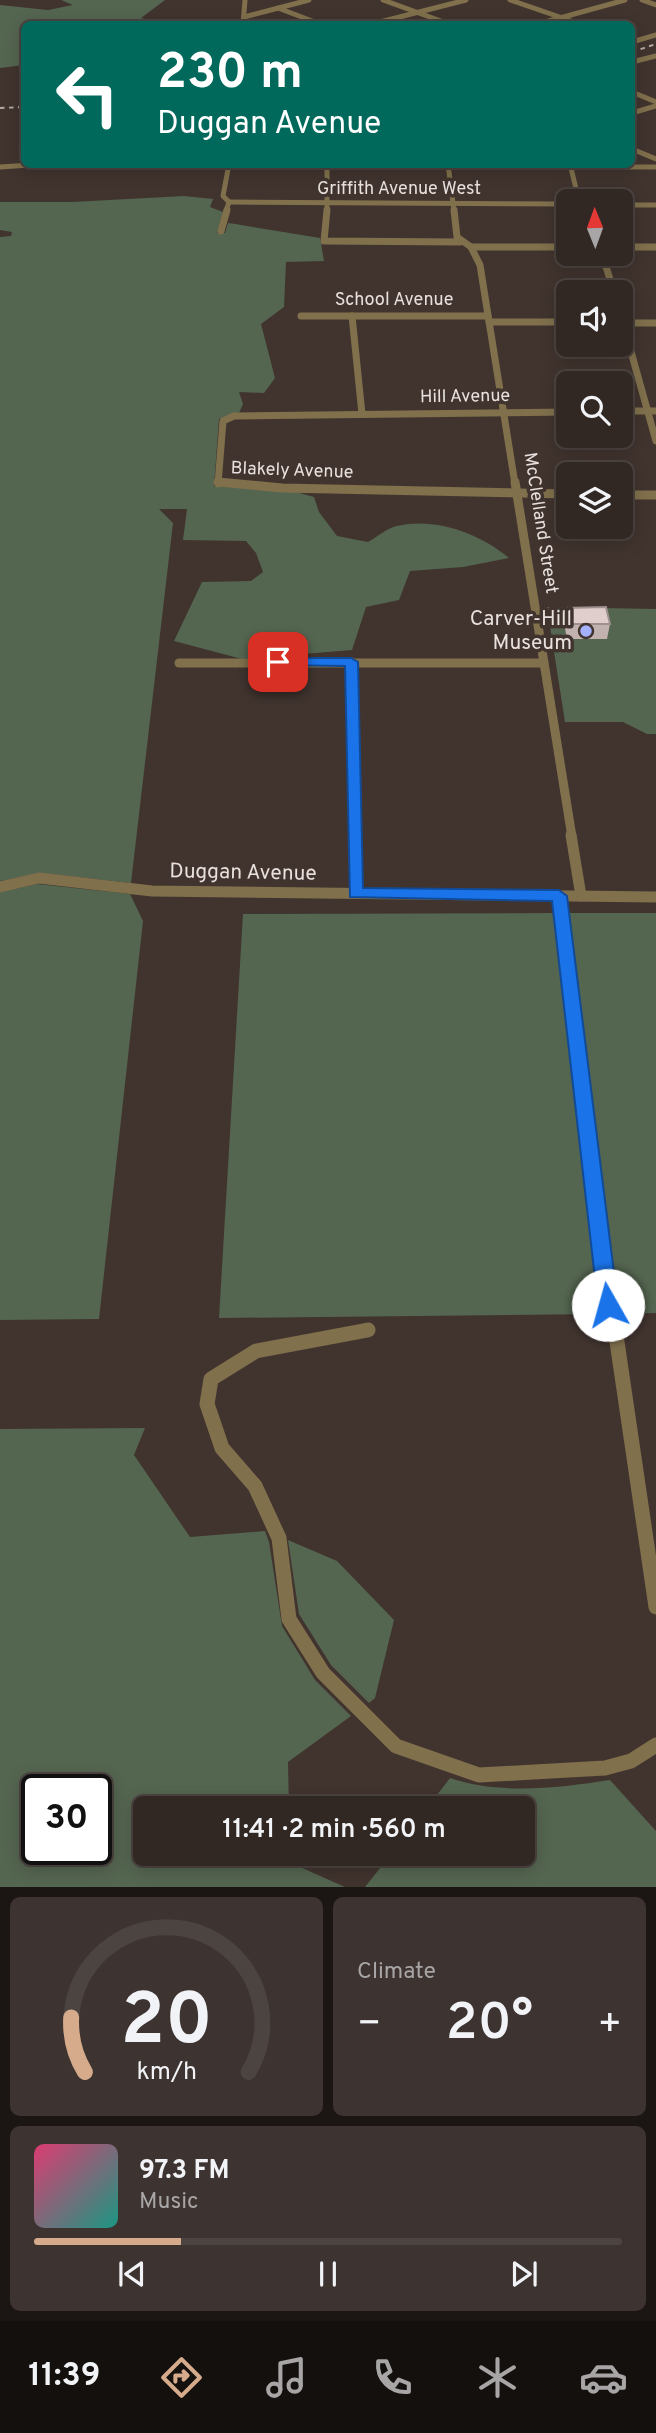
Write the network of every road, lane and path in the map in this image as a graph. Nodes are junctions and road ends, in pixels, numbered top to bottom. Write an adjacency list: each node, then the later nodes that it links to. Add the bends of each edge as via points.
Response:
1 (245, 0): 11 (street)
2 (309, 0): 9 (street)
3 (383, 0): 10 (street)
4 (466, 0): 10 (street)
5 (510, 0): 12 (street)
6 (625, 0): 12 (street)
7 (642, 0): 8 (street)
8 (656, 5)
9 (278, 8): 11 (street); 14 (street)
10 (417, 13): 15 (street); 16 (street)
11 (244, 17): 13 (street)
12 (561, 18): 17 (street); 18 (street)
13 (243, 21)
14 (312, 21)
15 (384, 21)
16 (440, 21)
17 (550, 21)
18 (570, 21)
19 (656, 35): 20 (street)
20 (635, 41)
21 (656, 56): 22 (street)
22 (635, 61)
23 (635, 94): 24 (street)
24 (656, 104): 25 (street)
25 (635, 112)
26 (635, 150): 27 (street)
27 (656, 159)
28 (21, 166): 29 (street)
29 (0, 167)
30 (635, 167): 31 (street)
31 (656, 167)
32 (228, 168): 37 (street, via 223,196)
33 (327, 168): 38 (street)
34 (448, 168): 39 (street)
35 (571, 168): 36 (street)
36 (576, 189)
37 (229, 202): 38 (street, Griffith Avenue West); 43 (street)
38 (328, 203): 39 (street, Griffith Avenue West); 44 (street, via 324,241)
39 (453, 204): 40 (street, Griffith Avenue West); 44 (street)
40 (556, 204)
41 (634, 205): 42 (street)
42 (656, 205)
43 (221, 231)
44 (460, 242): 45 (street)
45 (471, 247): 46 (street); 51 (street, McClelland Street, via 480,265)
46 (556, 247)
47 (634, 247): 48 (street)
48 (656, 247)
49 (300, 316): 50 (street, School Avenue)
50 (352, 316): 51 (street, School Avenue); 60 (street)
51 (489, 319): 53 (street, School Avenue); 58 (street, McClelland Street)
52 (633, 321): 54 (street)
53 (556, 322)
54 (656, 323)
55 (633, 353): 57 (street)
56 (633, 411): 57 (street)
57 (652, 411): 61 (street)
58 (502, 412): 59 (street, Hill Avenue); 60 (street, Hill Avenue); 62 (street, McClelland Street)
59 (556, 412)
60 (362, 414): 62 (street, Blakely Avenue, via 227,418 223,421 218,484)
61 (656, 441)
62 (516, 494): 63 (street, Blakely Avenue); 68 (street, McClelland Street)
63 (556, 495)
64 (633, 495): 65 (street)
65 (656, 495)
66 (351, 662): 67 (street); 68 (street); 70 (street)
67 (179, 663)
68 (543, 663): 72 (street, McClelland Street)
69 (0, 887): 70 (street, Duggan Avenue, via 38,878 152,891)
70 (355, 893): 71 (street, Duggan Avenue)
71 (559, 896): 72 (street, Duggan Avenue); 75 (street, via 608,1305)
72 (581, 896): 73 (street, Duggan Avenue)
73 (656, 897)
74 (368, 1329): 76 (street, via 256,1351 211,1379 207,1404 222,1448 255,1486 279,1538 289,1619 323,1673 396,1746 478,1775 605,1768 631,1761)
75 (656, 1607)
76 (656, 1745)

